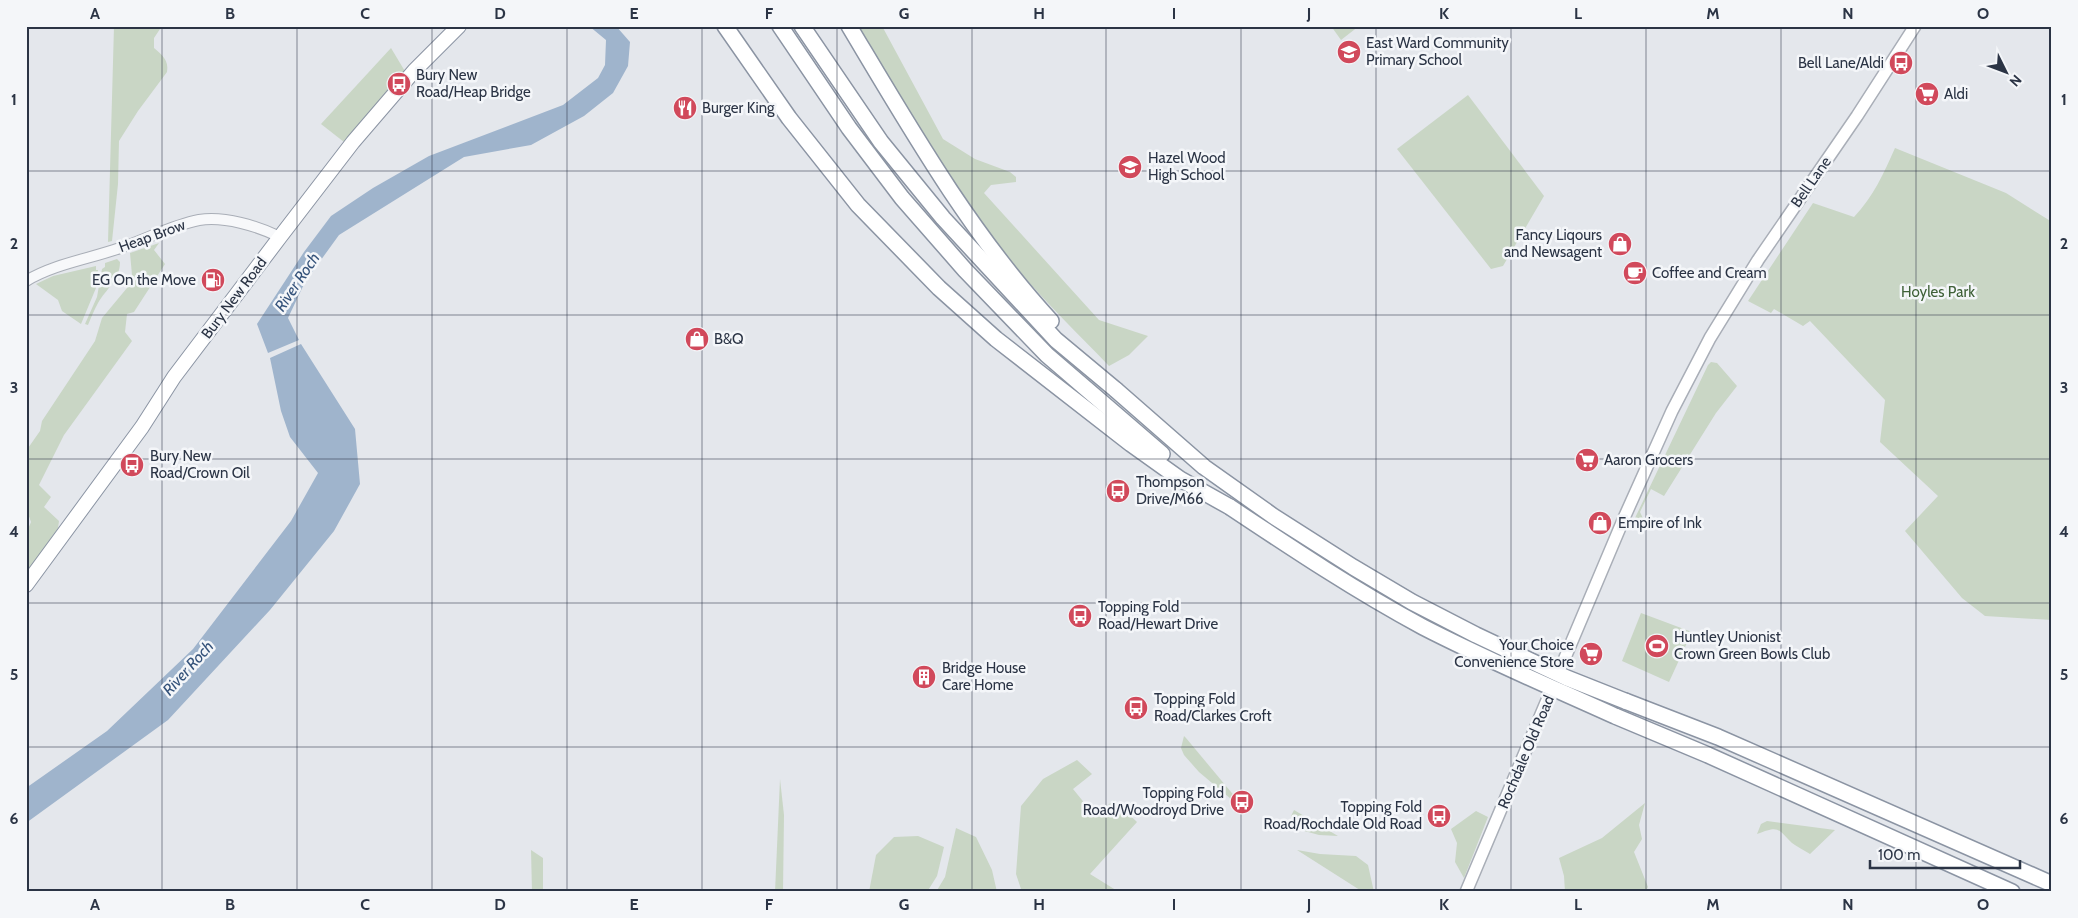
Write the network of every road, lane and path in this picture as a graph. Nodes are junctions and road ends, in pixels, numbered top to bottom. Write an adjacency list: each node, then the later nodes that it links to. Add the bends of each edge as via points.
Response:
1 (459, 26): 7 (highway, Bury New Road, via 414,71 353,142)
2 (725, 26): 11 (highway, via 788,118 858,205 939,288 1059,389 1180,479)
3 (780, 26): 11 (highway, via 902,198 972,277 1082,386)
4 (802, 26): 10 (highway, via 881,142 943,218 1056,340)
5 (848, 26): 10 (highway, via 970,221 1042,311)
6 (1915, 26): 9 (main road, Bell Lane, via 1761,255)
7 (280, 237): 8 (street, Heap Brow, via 228,221 198,220 48,270); 12 (highway, Bury New Road, via 184,363 142,427)
8 (26, 281)
9 (1710, 338): 14 (main road, Rochdale Old Road, via 1669,418)
10 (1116, 390): 13 (highway, bridge, via 1204,467 1273,516 1412,602 1567,678 1718,737)
11 (1230, 507): 15 (highway, bridge, via 1359,590 1469,650)
12 (26, 585)
13 (2052, 884)
14 (1466, 892)
15 (2012, 892)

